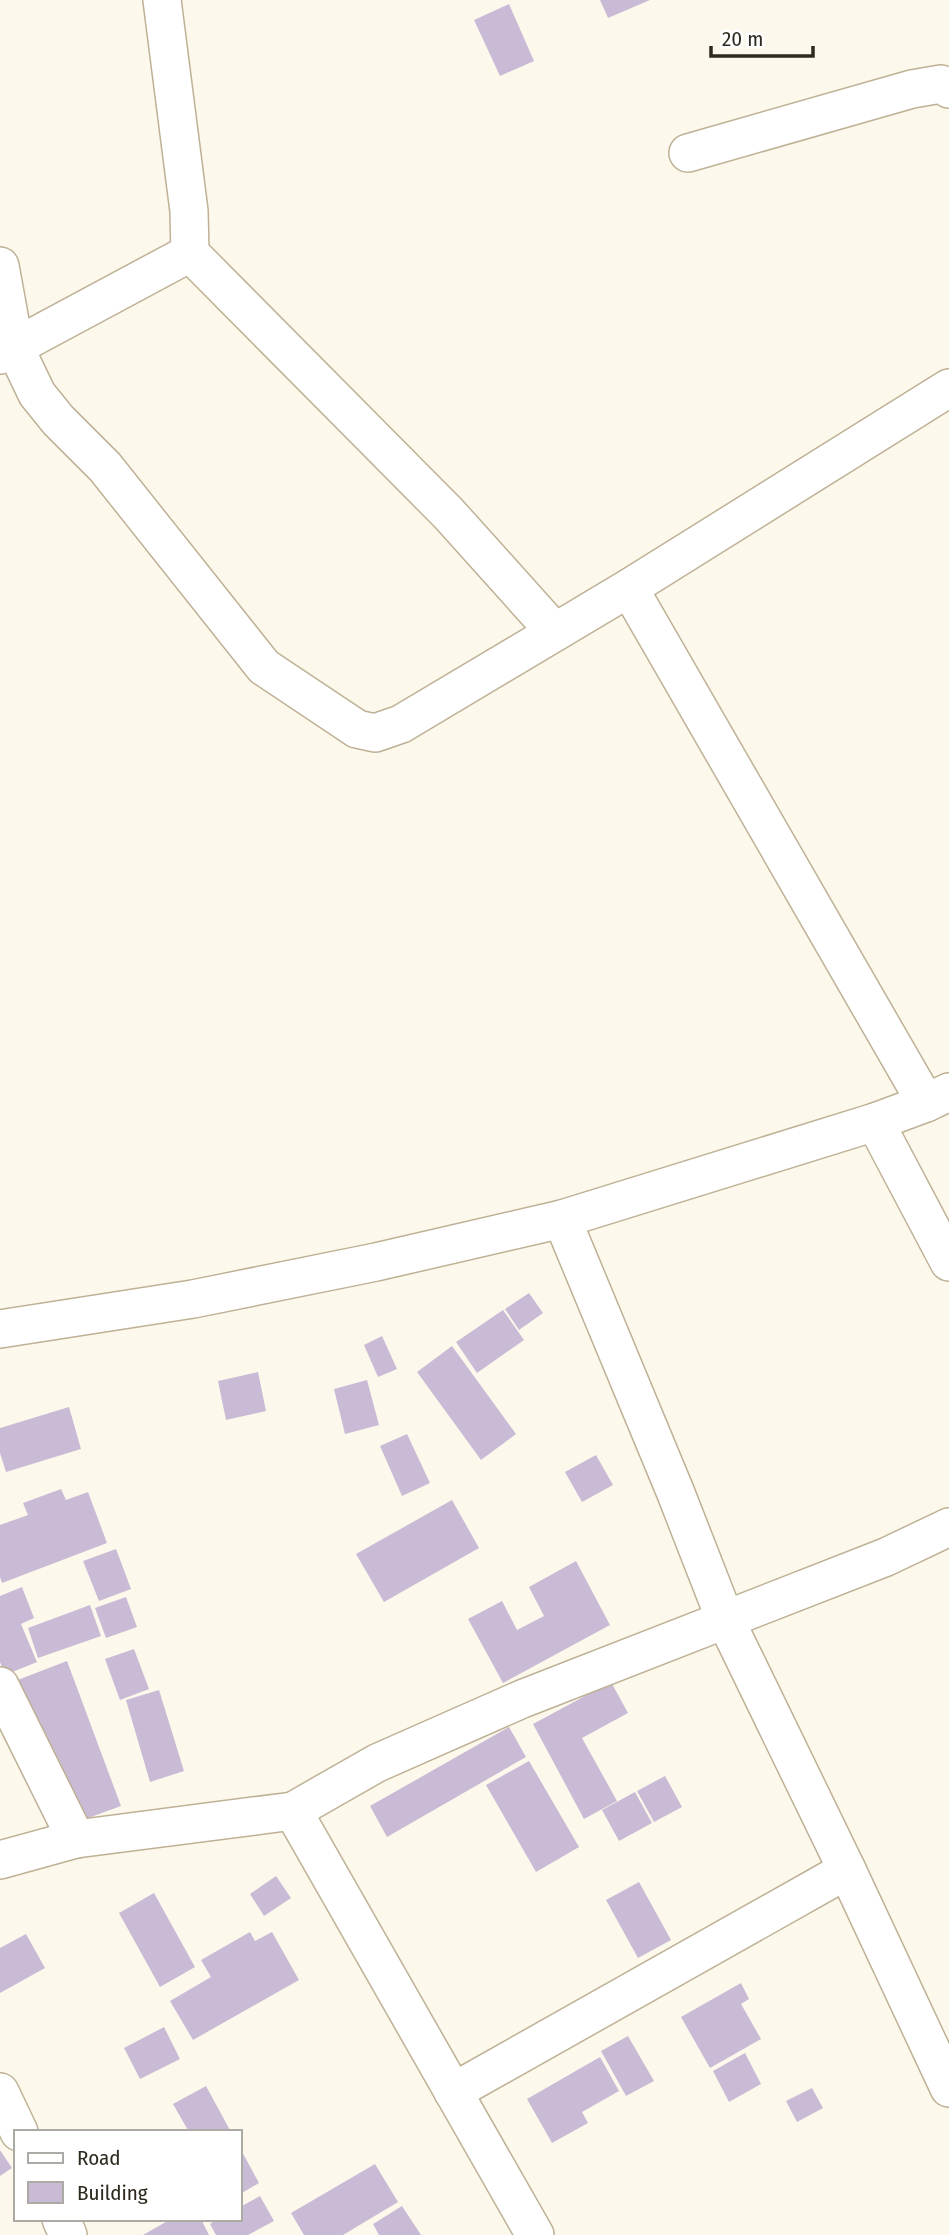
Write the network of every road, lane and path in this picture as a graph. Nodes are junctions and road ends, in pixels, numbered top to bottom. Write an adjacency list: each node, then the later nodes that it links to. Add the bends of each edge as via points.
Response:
1 (162, 0): 4 (street, via 189,211)
2 (949, 89): 3 (street, via 942,84 912,89)
3 (688, 153)
4 (190, 253): 6 (street); 9 (street, via 448,513)
5 (0, 266): 6 (street)
6 (8, 351): 9 (street, via 58,420 105,467 264,667 357,729 375,733 401,724)
7 (949, 388): 8 (street)
8 (629, 587): 9 (street); 10 (street)
9 (555, 632)
10 (938, 1098): 11 (street)
11 (876, 1122): 12 (street); 13 (street)
12 (562, 1219): 14 (street, via 193,1299); 16 (street)
13 (949, 1262)
14 (0, 1328)
15 (949, 1527): 16 (street, via 886,1558)
16 (725, 1619): 18 (street, via 510,1704 377,1763); 21 (street)
17 (0, 1686): 19 (street)
18 (293, 1811): 19 (street); 24 (street)
19 (76, 1839): 20 (street)
20 (0, 1860)
21 (848, 1870): 22 (street); 24 (street)
22 (949, 2088)
23 (0, 2092): 25 (street)
24 (453, 2092): 26 (street)
25 (18, 2130)
26 (536, 2235)

